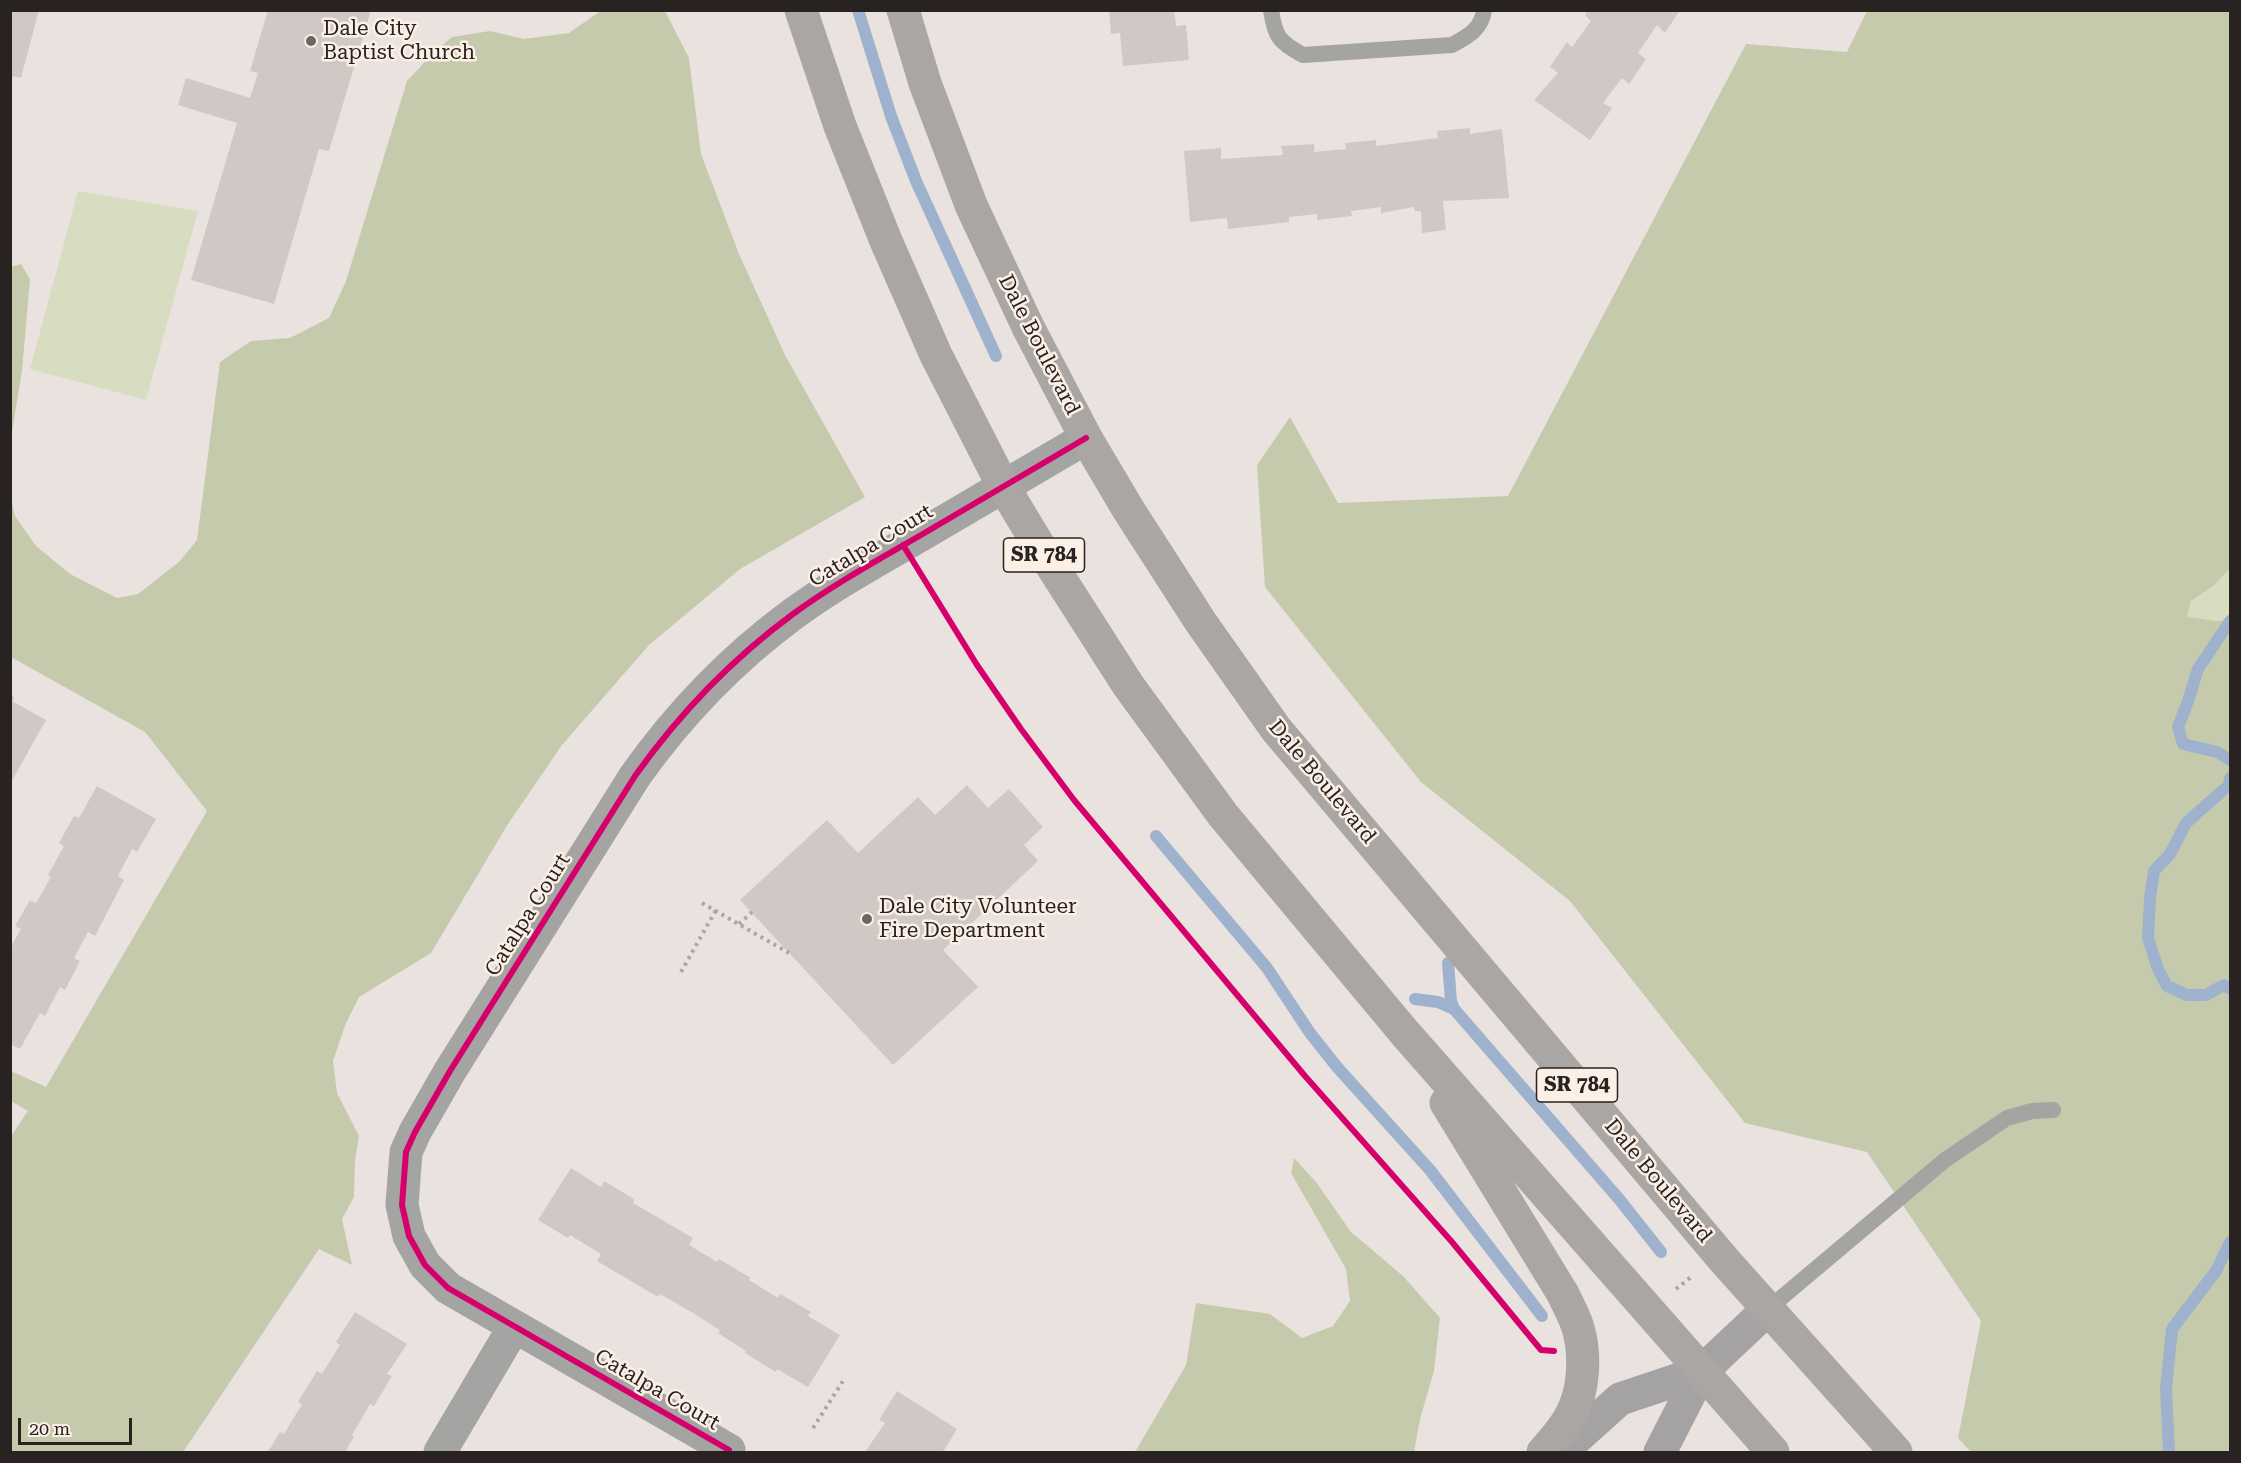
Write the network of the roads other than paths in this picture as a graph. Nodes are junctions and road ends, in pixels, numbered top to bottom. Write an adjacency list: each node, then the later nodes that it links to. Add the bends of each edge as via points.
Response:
1 (801, 10): 6 (main road, SR 784, via 840,126 886,241 936,355)
2 (903, 10): 5 (main road, Dale Boulevard / SR 784, via 925,83 971,205)
3 (1271, 10): 4 (lane, via 1274,30 1285,46 1303,55 1452,45 1470,36 1483,19)
4 (1484, 10)
5 (1086, 438): 6 (street, Catalpa Court); 9 (main road, Dale Boulevard / SR 784, via 1200,621 1276,729)
6 (1004, 486): 7 (main road, SR 784, via 1141,703 1223,815); 10 (street, Catalpa Court, via 828,590 757,643 702,695 658,743 635,776 450,1071 406,1152 402,1205 409,1236 425,1264 448,1288)
7 (1404, 1032): 11 (main road, SR 784); 14 (main road, via 1563,1294 1578,1327 1582,1349 1580,1391 1572,1414)
8 (2053, 1110): 9 (lane, via 2007,1118 1945,1160)
9 (1768, 1309): 11 (main road); 18 (main road, Dale Boulevard / SR 784)
10 (514, 1327): 12 (street); 13 (street, Catalpa Court)
11 (1701, 1372): 15 (main road, via 1620,1399); 16 (main road); 17 (main road, SR 784)
12 (440, 1452)
13 (728, 1452)
14 (1543, 1452)
15 (1561, 1452)
16 (1660, 1452)
17 (1773, 1452)
18 (1896, 1452)

